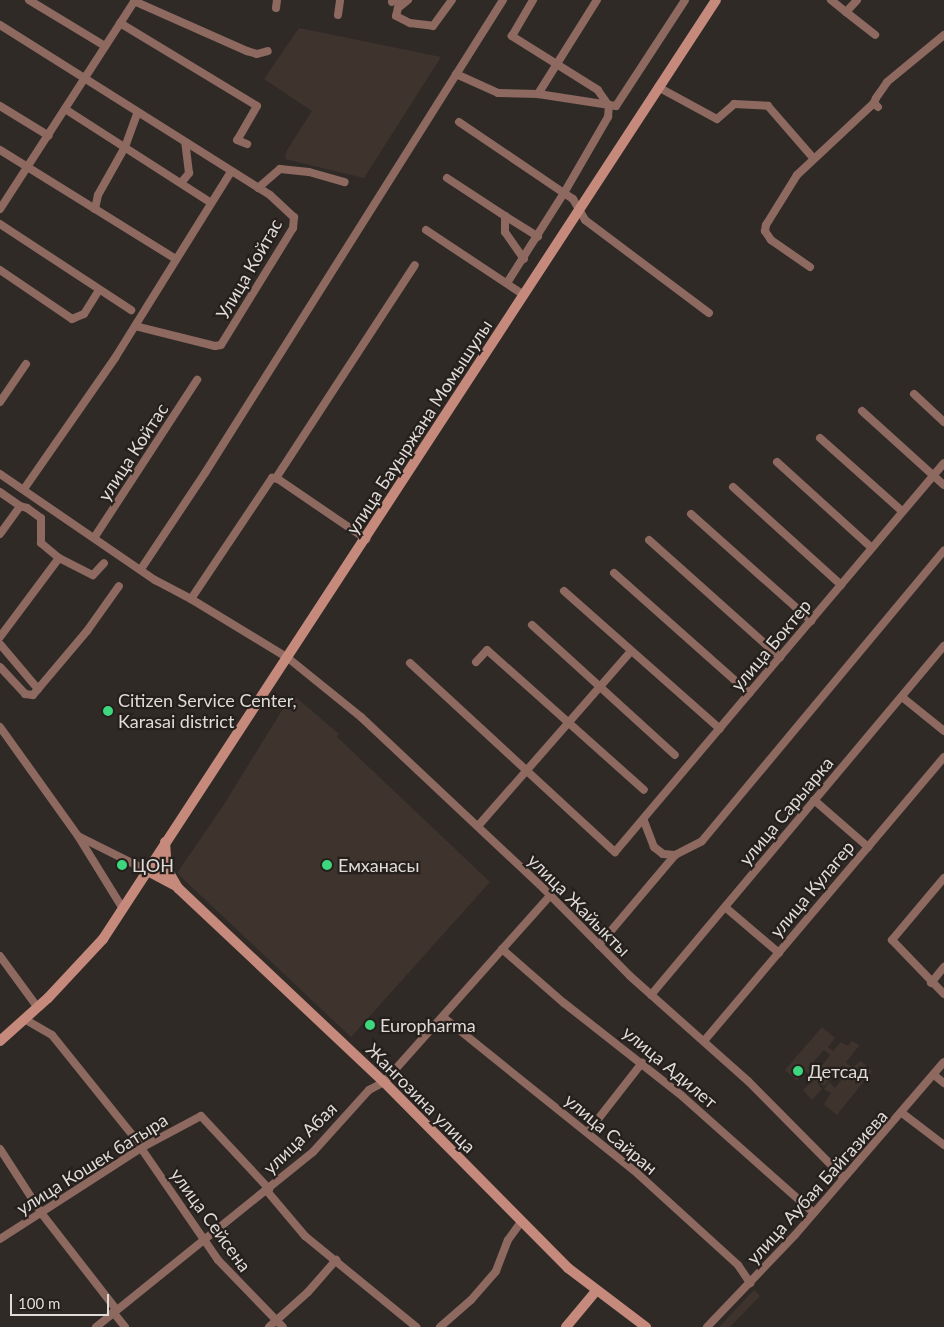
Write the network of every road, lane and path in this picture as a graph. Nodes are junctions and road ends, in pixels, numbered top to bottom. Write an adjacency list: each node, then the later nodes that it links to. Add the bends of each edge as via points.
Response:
1 (29, 0): 19 (street)
2 (340, 0): 14 (street)
3 (408, 0): 4 (street, via 398,8 396,16 410,23 433,26)
4 (452, 0)
5 (503, 0): 22 (street)
6 (533, 0): 21 (street, via 512,36)
7 (597, 0): 21 (street)
8 (684, 0): 27 (street, via 622,98 616,106)
9 (716, 0): 24 (street, улица Бауыржана Момышулы)
10 (831, 0): 13 (street)
11 (857, 0): 13 (street)
12 (133, 2): 15 (street); 20 (street, via 247,51 257,54)
13 (846, 12): 17 (street)
14 (338, 15)
15 (120, 23): 19 (street); 33 (street, via 257,106 237,140)
16 (0, 25): 23 (street)
17 (875, 35)
18 (944, 36): 36 (street, via 887,82 876,105)
19 (106, 46): 23 (street)
20 (268, 51)
21 (558, 64): 25 (street); 27 (street, via 598,90)
22 (456, 74): 25 (street, via 498,93); 92 (street)
23 (86, 78): 28 (street); 29 (street)
24 (658, 87): 36 (street, via 717,119 734,104 768,106); 44 (street, улица Бауыржана Момышулы)
25 (538, 94): 27 (street)
26 (0, 106): 31 (street)
27 (609, 106): 43 (street, via 608,117)
28 (65, 109): 31 (street); 34 (street)
29 (138, 112): 32 (street); 34 (street)
30 (459, 122): 43 (street)
31 (49, 136): 37 (street)
32 (186, 142): 38 (street); 41 (street, via 189,173)
33 (247, 144)
34 (126, 147): 41 (street); 48 (street, via 98,195)
35 (0, 150): 37 (street)
36 (814, 159): 57 (street, via 797,175 765,231 771,240)
37 (28, 167): 47 (street); 48 (street)
38 (231, 172): 42 (street, Улица Койтас); 54 (street)
39 (447, 178): 50 (street)
40 (345, 182): 42 (street, via 309,172 280,169)
41 (181, 183): 45 (street)
42 (258, 188): 64 (street, Улица Койтас, via 289,212 295,222 221,345)
43 (564, 193): 46 (street); 53 (street)
44 (586, 198): 46 (street); 49 (street, улица Бауыржана Момышулы)
45 (207, 200)
46 (573, 200): 49 (street)
47 (0, 209)
48 (95, 209): 54 (street)
49 (579, 209): 61 (street, улица Бауыржана Момышулы); 63 (street, via 585,220)
50 (505, 216): 53 (street); 55 (street, via 505,232)
51 (0, 224): 60 (street)
52 (426, 230): 59 (street)
53 (538, 237): 55 (street)
54 (176, 259): 64 (street)
55 (524, 259): 59 (street)
56 (415, 265): 76 (street)
57 (810, 266)
58 (0, 270): 60 (street, via 72,319 84,314)
59 (507, 283): 61 (street)
60 (99, 290): 62 (street)
61 (524, 295): 86 (street, улица Бауыржана Момышулы)
62 (131, 310)
63 (709, 313)
64 (135, 326): 79 (street)
65 (26, 364): 68 (street)
66 (197, 380): 85 (street, улица Койтас)
67 (914, 394): 70 (street)
68 (0, 402)
69 (862, 411): 75 (street)
70 (944, 422)
71 (820, 438): 82 (street)
72 (777, 462): 88 (street)
73 (944, 463): 75 (street, улица Боктер)
74 (0, 474): 79 (street, улица Жайыкты)
75 (934, 476): 77 (street); 82 (street, улица Боктер)
76 (276, 478): 86 (street); 97 (street, via 272,478)
77 (944, 485)
78 (733, 487): 94 (street)
79 (24, 489): 85 (street, улица Жайыкты)
80 (0, 492): 81 (street)
81 (20, 506): 84 (street); 90 (street, via 41,518 41,543)
82 (902, 511): 88 (street, улица Боктер)
83 (691, 514): 98 (street)
84 (0, 534)
85 (94, 538): 92 (street, улица Жайыкты)
86 (366, 539): 105 (street, улица Бауыржана Момышулы)
87 (649, 540): 104 (street)
88 (872, 548): 94 (street, улица Боктер)
89 (944, 551): 127 (street, via 702,841)
90 (59, 558): 91 (street, via 93,575); 100 (street)
91 (104, 563)
92 (141, 569): 97 (street, улица Жайыкты)
93 (614, 573): 111 (street)
94 (841, 585): 98 (street, улица Боктер)
95 (119, 586): 110 (street, via 88,631)
96 (564, 591): 103 (street)
97 (191, 599): 105 (street, улица Жайыкты)
98 (811, 621): 104 (street, улица Боктер)
99 (532, 625): 109 (street)
100 (0, 637)
101 (0, 644): 110 (street)
102 (944, 646): 112 (street, улица Сарыарка)
103 (631, 651): 109 (street); 115 (street)
104 (780, 657): 111 (street, улица Боктер)
105 (288, 658): 123 (street, улица Жайыкты, via 361,717); 125 (street, улица Бауыржана Момышулы, via 234,734)
106 (476, 662): 113 (street, via 487,650)
107 (410, 664): 119 (street)
108 (0, 667): 110 (street, via 25,694 33,694)
109 (601, 688): 113 (street); 117 (street)
110 (38, 689)
111 (749, 693): 115 (street, улица Боктер)
112 (902, 697): 116 (street); 121 (street, улица Сарыарка)
113 (568, 724): 119 (street); 120 (street)
114 (0, 727): 124 (street)
115 (720, 729): 122 (street, улица Боктер)
116 (944, 731)
117 (675, 755)
118 (944, 757): 126 (street, улица Кулагер)
119 (527, 770): 122 (street, улица Боктер, via 615,852); 123 (street)
120 (644, 790)
121 (814, 800): 126 (street); 132 (street, улица Сарыарка)
122 (644, 821): 127 (street, via 654,847 663,854)
123 (478, 826): 131 (street, улица Жайыкты)
124 (78, 836): 128 (street); 133 (street)
125 (165, 842): 128 (street, улица Бауыржана Момышулы); 130 (street, via 167,869)
126 (868, 847): 136 (street, улица Кулагер)
127 (675, 855): 134 (street)
128 (146, 870): 130 (street); 133 (street, улица Бауыржана Момышулы)
129 (944, 878): 139 (street, via 892,940)
130 (178, 888): 150 (street, Жангозина улица)
131 (550, 896): 134 (street, улица Жайыкты); 135 (street, улица Абая)
132 (725, 906): 136 (street); 141 (street, улица Сарыарка)
133 (122, 908): 142 (street, улица Бауыржана Момышулы, via 92,952)
134 (598, 945): 141 (street, улица Жайыкты)
135 (502, 949): 143 (street, улица Абая); 147 (street, улица Адилет, via 564,1003)
136 (778, 953): 146 (street, улица Кулагер)
137 (0, 956): 142 (street)
138 (944, 967): 139 (street)
139 (931, 983): 140 (street)
140 (944, 994)
141 (652, 995): 146 (street, улица Жайыкты)
142 (38, 1008): 144 (street, улица Бауыржана Момышулы)
143 (443, 1017): 150 (street, улица Абая); 153 (street, улица Сайран)
144 (26, 1020): 145 (street, улица Бауыржана Момышулы); 155 (street, улица Сейсена, via 52,1035)
145 (0, 1041)
146 (704, 1041): 157 (street, улица Жайыкты)
147 (642, 1062): 153 (street); 159 (street, улица Адилет)
148 (944, 1062): 149 (street, улица Аубая Байгазиева)
149 (934, 1075): 151 (street); 152 (street, улица Аубая Байгазиева)
150 (384, 1082): 158 (street, улица Абая, via 369,1090 313,1152); 161 (street, Жангозина улица)
151 (944, 1083)
152 (902, 1114): 154 (street); 157 (street, улица Аубая Байгазиева)
153 (588, 1132): 165 (street, улица Сайран, via 720,1248 738,1265)
154 (944, 1145)
155 (141, 1148): 158 (street, улица Кошек батыра, via 201,1116); 160 (street, улица Кошек батыра); 163 (street, улица Сейсена)
156 (0, 1149): 160 (street)
157 (844, 1178): 159 (street, улица Аубая Байгазиева)
158 (268, 1190): 163 (street, улица Абая); 164 (street, via 305,1236)
159 (814, 1213): 165 (street, улица Аубая Байгазиева)
160 (42, 1214): 162 (street, улица Кошек батыра); 167 (street)
161 (521, 1222): 166 (street, Жангозина улица); 174 (street, via 508,1240 496,1271 471,1300)
162 (0, 1239)
163 (204, 1239): 167 (street, улица Абая); 168 (street, улица Сейсена, via 237,1281)
164 (336, 1260): 168 (street); 173 (street)
165 (750, 1284): 177 (street, улица Аубая Байгазиева)
166 (596, 1291): 175 (street); 176 (street, Жангозина улица)
167 (115, 1311): 169 (street, улица Абая); 170 (street)
168 (277, 1320): 171 (street); 172 (street, улица Сейсена)
169 (96, 1327)
170 (125, 1327)
171 (269, 1327)
172 (283, 1327)
173 (416, 1327)
174 (440, 1327)
175 (566, 1327)
176 (646, 1327)
177 (707, 1327)

